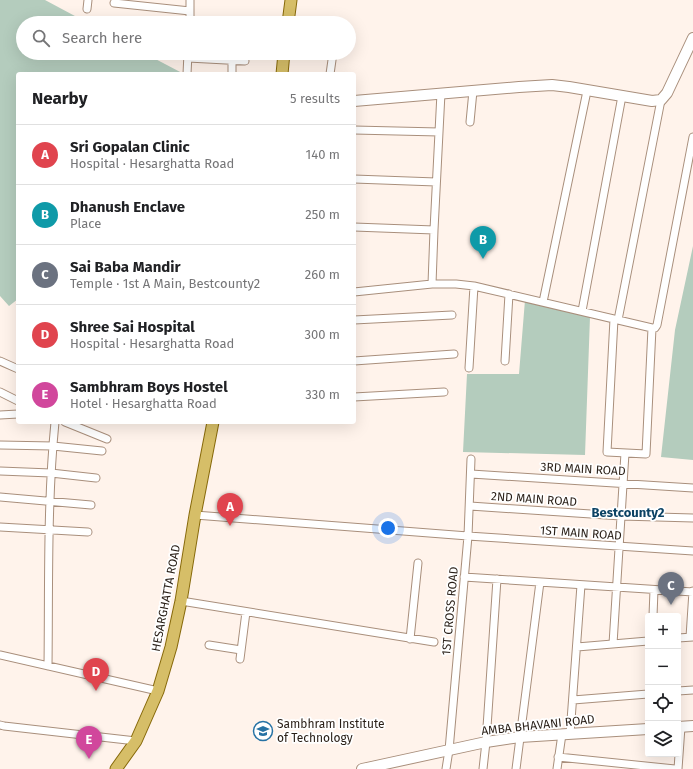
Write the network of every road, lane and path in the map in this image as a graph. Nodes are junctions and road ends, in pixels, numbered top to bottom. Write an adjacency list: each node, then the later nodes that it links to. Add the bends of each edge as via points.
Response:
1 (88, 0): 5 (street)
2 (190, 0): 6 (street)
3 (292, 0): 8 (main road)
4 (114, 3): 6 (street)
5 (87, 9)
6 (190, 11): 7 (street)
7 (190, 16)
8 (289, 16)
9 (693, 38): 23 (street)
10 (188, 60): 15 (street)
11 (232, 60): 14 (street); 16 (street)
12 (283, 60): 17 (main road)
13 (333, 60): 18 (street)
14 (245, 61)
15 (187, 72)
16 (232, 72)
17 (282, 72)
18 (330, 72)
19 (473, 90): 20 (street, via 552,85); 21 (street); 25 (street)
20 (587, 91): 22 (street); 37 (street)
21 (441, 93): 24 (street); 27 (street)
22 (622, 96): 23 (street); 38 (street)
23 (661, 100): 40 (street)
24 (356, 101)
25 (470, 122)
26 (356, 130): 27 (street)
27 (438, 132): 30 (street)
28 (693, 137): 42 (street, via 657,325)
29 (356, 179): 30 (street)
30 (436, 182): 32 (street)
31 (356, 228): 32 (street)
32 (434, 230): 33 (street)
33 (432, 284): 34 (street); 35 (street)
34 (474, 286): 36 (street); 48 (street)
35 (356, 292)
36 (509, 294): 37 (street); 46 (street)
37 (544, 302): 38 (street)
38 (582, 312): 40 (street)
39 (452, 315): 41 (street)
40 (616, 319): 42 (street); 62 (street, via 607,452)
41 (356, 320)
42 (652, 328): 62 (street, via 646,454)
43 (454, 354): 45 (street)
44 (0, 361): 47 (street)
45 (356, 361)
46 (505, 361)
47 (16, 368)
48 (469, 368)
49 (0, 392): 52 (street)
50 (444, 392): 51 (street)
51 (356, 397)
52 (16, 400)
53 (16, 414): 54 (street)
54 (0, 415)
55 (55, 424): 60 (street)
56 (70, 424): 58 (street)
57 (212, 424): 74 (main road, HESARGHATTA ROAD)
58 (107, 439)
59 (0, 445): 60 (street)
60 (53, 446): 61 (street); 65 (street)
61 (102, 451)
62 (625, 453): 68 (street)
63 (471, 459): 66 (street, 1ST CROSS ROAD)
64 (0, 471): 65 (street)
65 (51, 473): 67 (street); 71 (street)
66 (471, 474): 68 (street, 3RD MAIN ROAD); 73 (street, 1ST CROSS ROAD)
67 (96, 478)
68 (623, 482): 69 (street, 3RD MAIN ROAD); 75 (street)
69 (693, 488)
70 (0, 497): 71 (street)
71 (50, 502): 72 (street); 78 (street)
72 (91, 506)
73 (470, 506): 75 (street, 2ND MAIN ROAD); 80 (street, 1ST CROSS ROAD)
74 (194, 515): 80 (street, 1ST MAIN ROAD); 91 (main road, HESARGHATTA ROAD)
75 (621, 516): 76 (street, 2ND MAIN ROAD); 81 (street)
76 (693, 518)
77 (0, 527): 78 (street)
78 (49, 529): 79 (street); 105 (street)
79 (88, 532)
80 (468, 536): 81 (street, 1ST MAIN ROAD); 84 (street, 1ST CROSS ROAD)
81 (619, 546): 82 (street, 1ST MAIN ROAD); 88 (street)
82 (693, 551)
83 (418, 563): 96 (street)
84 (464, 577): 85 (street); 119 (street, 1ST CROSS ROAD)
85 (497, 579): 86 (street); 118 (street)
86 (540, 582): 87 (street); 116 (street)
87 (581, 585): 88 (street); 101 (street)
88 (617, 587): 89 (street); 99 (street)
89 (654, 590): 90 (street); 93 (street)
90 (693, 594): 94 (street)
91 (181, 601): 92 (street); 107 (main road, HESARGHATTA ROAD)
92 (246, 612): 96 (street); 102 (street)
93 (653, 613)
94 (692, 637): 95 (street)
95 (681, 638)
96 (410, 639): 98 (street)
97 (645, 641): 99 (street)
98 (434, 642)
99 (613, 644): 101 (street)
100 (209, 645): 102 (street)
101 (577, 647): 110 (street)
102 (241, 650): 104 (street)
103 (0, 655): 105 (street)
104 (240, 659)
105 (48, 666): 107 (street)
106 (693, 690): 108 (street)
107 (158, 691): 117 (main road, HESARGHATTA ROAD)
108 (681, 691)
109 (645, 694): 110 (street)
110 (574, 700): 115 (street)
111 (0, 725): 117 (street)
112 (693, 726): 113 (street)
113 (681, 727)
114 (645, 729): 115 (street, AMBA BHAVANI ROAD)
115 (566, 734): 116 (street, AMBA BHAVANI ROAD); 120 (street)
116 (520, 737): 118 (street, AMBA BHAVANI ROAD); 126 (street)
117 (136, 741): 122 (main road, HESARGHATTA ROAD)
118 (486, 742): 119 (street, AMBA BHAVANI ROAD); 125 (street)
119 (449, 750): 123 (street, AMBA BHAVANI ROAD); 124 (street, 1ST CROSS ROAD)
120 (558, 757): 127 (street); 128 (street)
121 (678, 757): 128 (street)
122 (116, 769)
123 (362, 769)
124 (446, 769)
125 (483, 769)
126 (516, 769)
127 (557, 769)
128 (677, 769)

